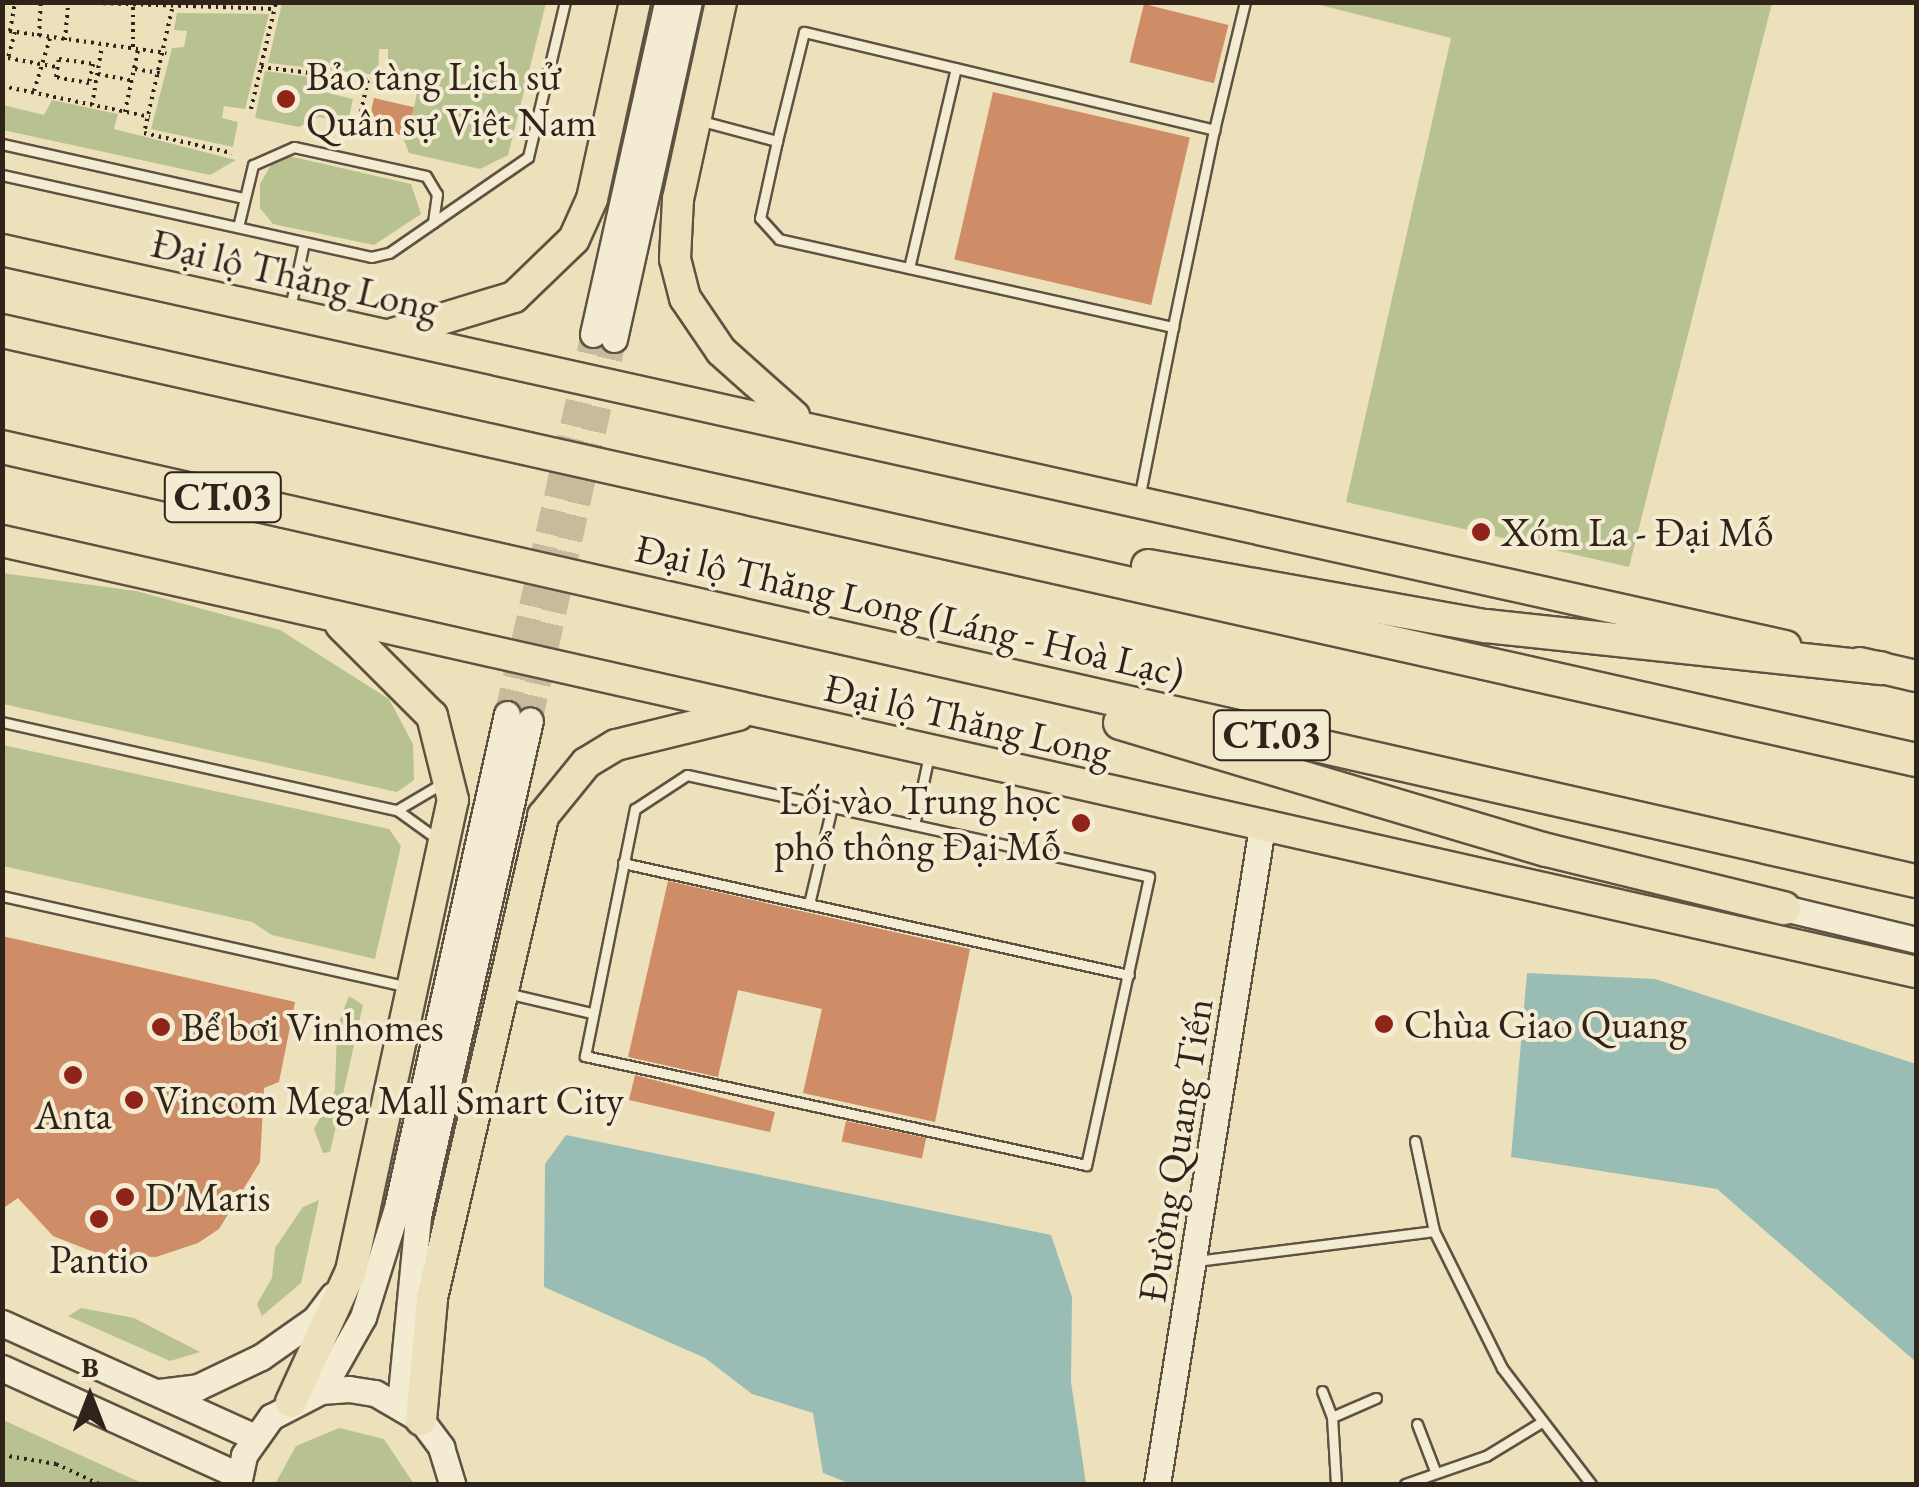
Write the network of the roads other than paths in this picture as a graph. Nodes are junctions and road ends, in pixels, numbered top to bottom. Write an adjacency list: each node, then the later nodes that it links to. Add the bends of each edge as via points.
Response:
1 (565, 2): 14 (lane, via 528,157)
2 (635, 2): 23 (main road, via 592,199 556,263 481,312)
3 (666, 2): 4 (street, via 603,337)
4 (689, 2)
5 (722, 2): 8 (main road)
6 (1245, 2): 9 (lane)
7 (956, 68): 9 (lane); 10 (lane, via 804,32); 18 (lane)
8 (696, 120): 10 (lane); 25 (main road, via 673,238 680,282 721,351)
9 (1214, 130): 21 (lane)
10 (777, 141): 18 (lane, via 760,218 766,232)
11 (2, 144): 13 (lane)
12 (2, 175): 15 (lane)
13 (244, 198): 14 (lane, via 252,165 294,148 426,176 437,194); 15 (lane)
14 (433, 224): 16 (lane, via 371,256)
15 (238, 228): 16 (lane)
16 (304, 242): 20 (lane)
17 (2, 250): 20 (main road, Đại lộ Thăng Long)
18 (910, 268): 21 (lane)
19 (2, 311): 24 (highway, via 212,360)
20 (288, 316): 23 (main road, Đại lộ Thăng Long)
21 (1173, 327): 29 (lane)
22 (2, 330): 24 (highway, Đại lộ Thăng Long (Láng - Hoà Lạc))
23 (378, 336): 25 (main road, Đại lộ Thăng Long)
24 (347, 406): 28 (highway, Đại lộ Thăng Long (Láng - Hoà Lạc))
25 (800, 421): 29 (main road, Đại lộ Thăng Long)
26 (2, 447): 31 (highway, Đại lộ Thăng Long (Láng - Hoà Lạc) / CT.03)
27 (2, 466): 31 (highway, via 325,537)
28 (716, 490): 34 (highway, via 853,504 1078,555 1486,626); 39 (highway, Đại lộ Thăng Long (Láng - Hoà Lạc))
29 (1139, 501): 34 (main road, Đại lộ Thăng Long)
30 (2, 541): 33 (main road, Đại lộ Thăng Long)
31 (443, 548): 32 (highway, Đại lộ Thăng Long (Láng - Hoà Lạc) / CT.03)
32 (628, 590): 47 (highway, Đại lộ Thăng Long (Láng - Hoà Lạc) / CT.03); 51 (highway, via 1227,750 1547,850)
33 (334, 620): 36 (main road, Đại lộ Thăng Long); 40 (main road, via 418,697 438,726)
34 (1881, 668): 35 (main road, Đại lộ Thăng Long)
35 (1916, 676)
36 (752, 712): 38 (main road, Đại lộ Thăng Long); 56 (main road, via 652,731 586,763 561,790 543,816)
37 (2, 722): 42 (lane)
38 (929, 752): 43 (lane); 44 (main road, Đại lộ Thăng Long)
39 (1916, 760)
40 (449, 777): 42 (lane); 45 (main road)
41 (832, 807): 43 (lane); 46 (lane, via 687,775 634,809); 50 (lane)
42 (397, 810): 45 (lane)
43 (914, 825): 54 (lane, via 1150,877)
44 (1262, 826): 48 (main road, Đại lộ Thăng Long); 60 (street, Đường Quang Tiến)
45 (447, 846): 55 (main road)
46 (623, 863): 50 (lane); 57 (lane)
47 (1916, 881)
48 (1544, 888): 51 (main road); 53 (main road, Đại lộ Thăng Long)
49 (2, 896): 55 (lane)
50 (809, 904): 54 (lane)
51 (1784, 908): 52 (street)
52 (1916, 940)
53 (1916, 972)
54 (1129, 975): 57 (lane, via 1088,1161 1076,1169 592,1060 584,1052)
55 (413, 988): 61 (main road)
56 (503, 992): 57 (lane); 69 (main road)
57 (591, 1013)
58 (1414, 1142): 59 (lane)
59 (1434, 1231): 60 (lane); 71 (lane, via 1502,1368)
60 (1197, 1261): 77 (street, Đường Quang Tiến)
61 (351, 1271): 66 (street, via 315,1319 261,1357 198,1387); 68 (main road)
62 (2, 1323): 66 (street)
63 (2, 1368): 75 (street)
64 (321, 1391): 68 (street); 69 (street, via 362,1391); 69 (street, via 363,1317 398,1208 519,717 418,1216)
65 (1322, 1391): 70 (lane)
66 (156, 1393): 73 (street)
67 (1376, 1398): 70 (lane)
68 (291, 1402): 73 (street)
69 (410, 1412): 76 (street, via 441,1447)
70 (1332, 1417): 78 (lane)
71 (1540, 1423): 74 (lane); 81 (lane)
72 (1417, 1424): 74 (lane)
73 (254, 1437): 75 (street)
74 (1440, 1472): 79 (lane); 80 (lane)
75 (238, 1480)
76 (452, 1484)
77 (1158, 1484)
78 (1336, 1484)
79 (1404, 1484)
80 (1453, 1484)
81 (1592, 1484)

